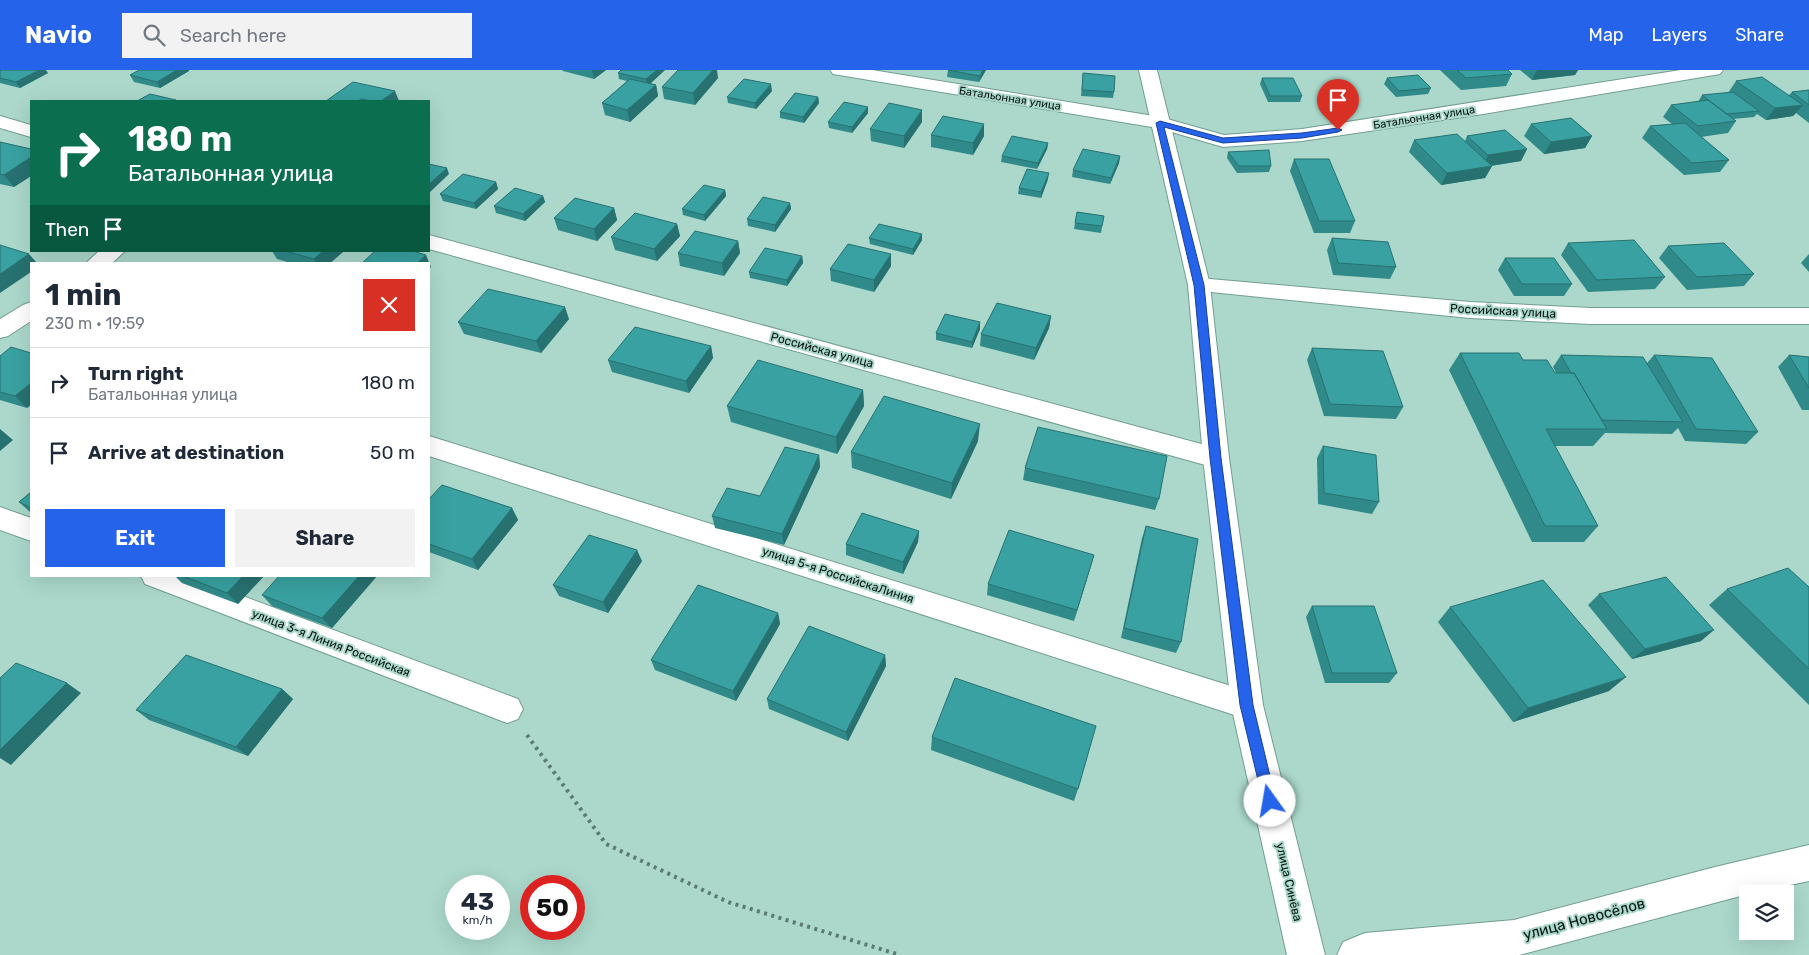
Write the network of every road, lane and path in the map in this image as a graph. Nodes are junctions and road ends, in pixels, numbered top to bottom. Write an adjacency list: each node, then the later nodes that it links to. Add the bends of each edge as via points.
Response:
1 (840, 70): 5 (street, Батальонная улица)
2 (1148, 70): 5 (street, улица Синёва)
3 (1714, 70): 5 (street, Батальонная улица, via 1302,135 1223,141)
4 (1, 123): 6 (street)
5 (1160, 123): 10 (street, улица Синёва)
6 (30, 131)
7 (430, 242): 15 (street, Российская улица)
8 (113, 252): 9 (street)
9 (99, 262)
10 (1199, 285): 12 (street, Российская улица, via 1470,310 1591,316); 15 (street, улица Синёва)
11 (28, 316): 13 (street)
12 (1809, 316)
13 (0, 330)
14 (430, 446): 19 (street, улица 5-я РоссийскаЛиния)
15 (1216, 458): 19 (street, улица Синёва)
16 (0, 518): 17 (street)
17 (30, 530)
18 (158, 577): 20 (street, улица 3-я Линия Российская)
19 (1247, 705): 23 (street, улица Синёва)
20 (507, 709): 22 (path, via 606,844 728,902)
21 (1809, 863): 24 (street, улица Новосёлов, via 1514,938)
22 (900, 955)
23 (1306, 955)
24 (1356, 955)

